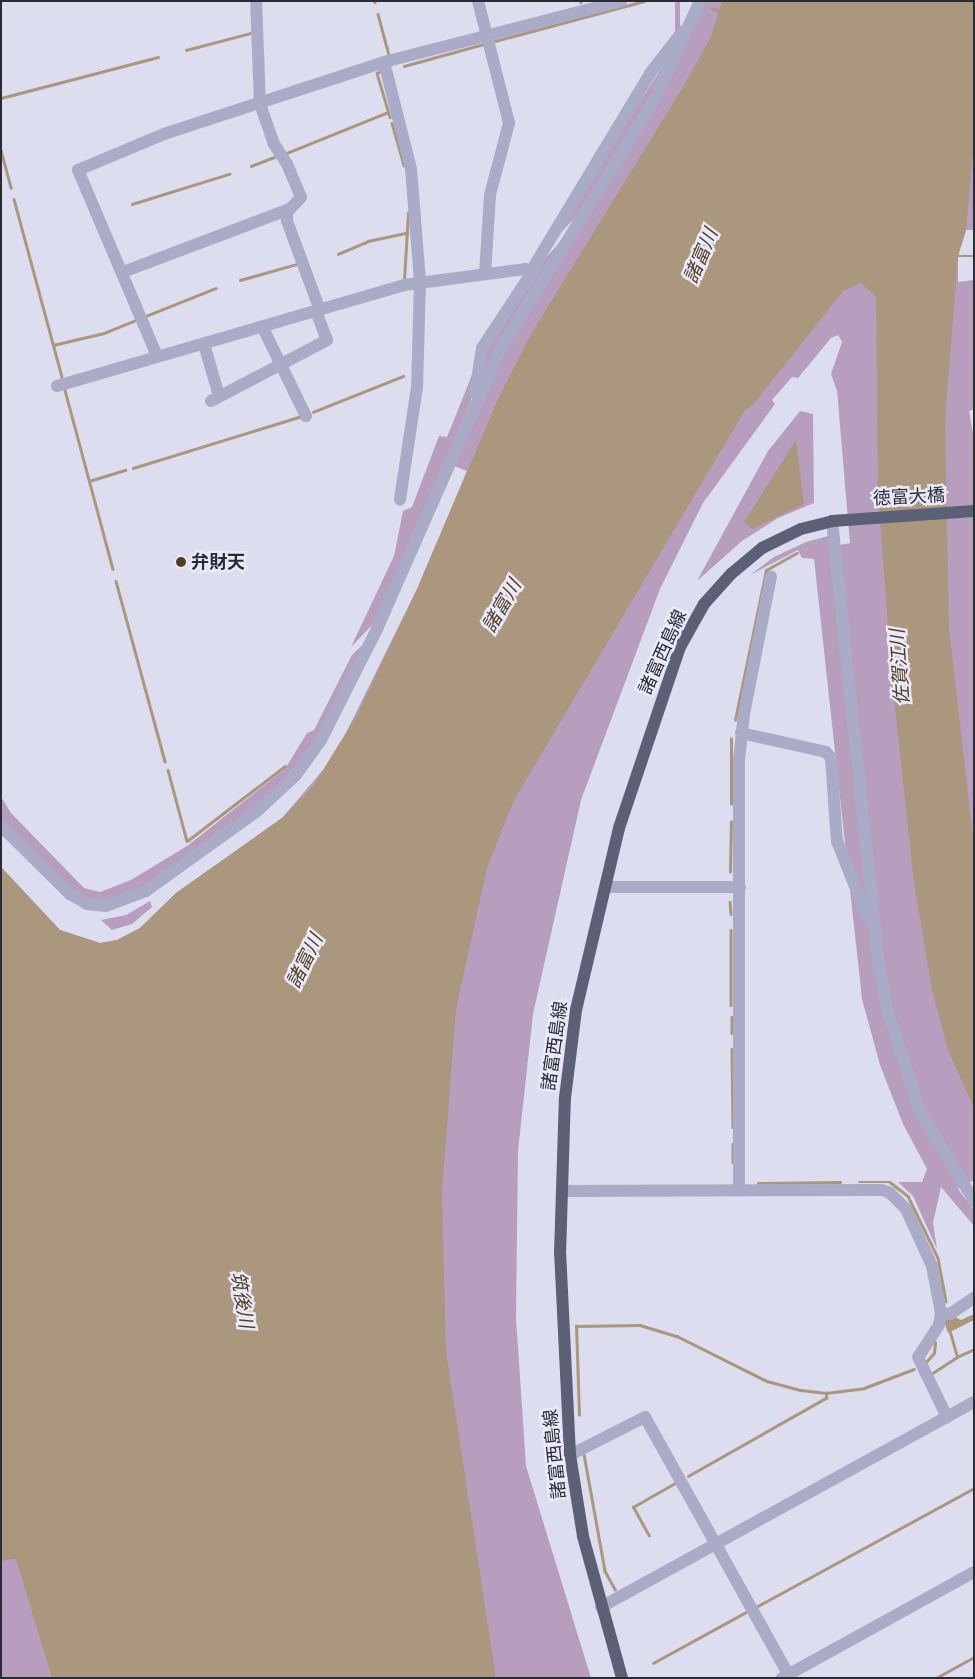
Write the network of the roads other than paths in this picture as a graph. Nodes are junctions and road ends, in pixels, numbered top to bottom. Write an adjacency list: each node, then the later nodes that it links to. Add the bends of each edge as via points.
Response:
1 (256, 1): 8 (street)
2 (478, 1): 6 (street)
3 (621, 1): 6 (street)
4 (700, 1): 5 (street)
5 (691, 26): 10 (street, via 656,97); 11 (street, via 685,29 651,72)
6 (487, 36): 7 (street); 13 (street, via 509,123 490,195)
7 (384, 62): 8 (street); 14 (street, via 411,169)
8 (260, 104): 9 (street, via 274,144 288,164 301,197); 12 (street, via 164,134 78,170)
9 (287, 210): 12 (street); 15 (street, via 287,221)
10 (582, 217): 11 (street); 21 (street, via 501,348)
11 (530, 271): 13 (street); 21 (street, via 482,348 474,391)
12 (123, 272): 18 (street)
13 (485, 274): 14 (street)
14 (420, 282): 15 (street); 23 (street, via 417,387)
15 (318, 311): 16 (street); 19 (street, via 328,340)
16 (263, 328): 17 (street); 19 (street)
17 (204, 344): 18 (street); 19 (street, via 215,398)
18 (157, 356): 20 (street)
19 (280, 363): 22 (street)
20 (57, 386)
21 (477, 398): 29 (street, via 407,566 338,709 309,759 279,792 146,891 106,906 87,904 70,894)
22 (306, 416)
23 (400, 500)
24 (974, 511): 25 (main road, 徳富大橋)
25 (847, 517): 26 (main road, 諸富西島線)
26 (832, 521): 30 (main road, 諸富西島線, via 800,530 762,548 731,574 704,604 680,647 662,691 619,828); 32 (street)
27 (771, 577): 28 (street)
28 (741, 733): 31 (street); 32 (street, via 826,752 831,758 837,841 867,917)
29 (1, 826)
30 (605, 887): 31 (street); 34 (main road, 諸富西島線, via 576,1010 565,1098)
31 (740, 887): 33 (street)
32 (875, 927): 35 (street, via 888,1012 908,1082 932,1137)
33 (739, 1190): 34 (street); 37 (street, via 890,1193 906,1209 932,1266)
34 (563, 1191): 40 (main road, 諸富西島線, via 561,1329)
35 (974, 1201)
36 (974, 1298): 37 (street, via 950,1314)
37 (941, 1314): 39 (street, via 939,1325 918,1357)
38 (974, 1402): 39 (street)
39 (947, 1417): 41 (street)
40 (570, 1455): 41 (street, via 645,1417); 43 (main road, 諸富西島線, via 583,1536)
41 (717, 1545): 43 (street); 44 (street)
42 (974, 1572): 44 (street)
43 (601, 1607): 45 (main road, 諸富西島線)
44 (787, 1677)
45 (622, 1678)

